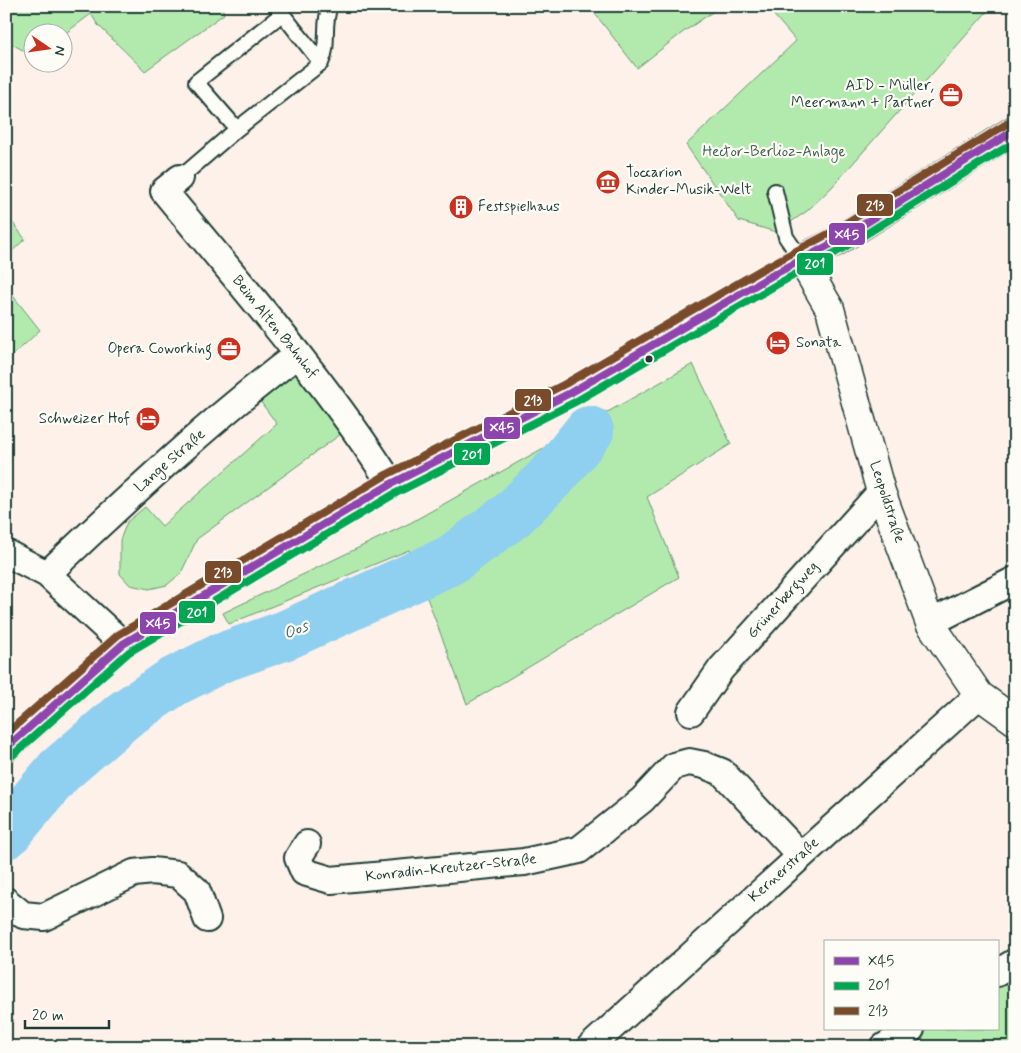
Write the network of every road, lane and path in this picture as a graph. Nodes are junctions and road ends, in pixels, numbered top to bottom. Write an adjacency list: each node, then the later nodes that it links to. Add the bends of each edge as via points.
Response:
1 (330, 6): 3 (lane, via 326,15 326,52)
2 (280, 10): 3 (lane); 4 (lane, via 196,82)
3 (321, 63): 4 (lane)
4 (237, 129): 6 (lane)
5 (1015, 130): 8 (main road, via 835,242)
6 (180, 178): 9 (street, Beim Alten Bahnhof, via 164,191)
7 (774, 191): 8 (lane, via 786,237)
8 (801, 259): 10 (street, via 570,393); 11 (main road, Leopoldstraße, via 830,309)
9 (298, 354): 10 (street, Beim Alten Bahnhof); 13 (street, Lange Straße, via 251,390 133,493)
10 (391, 484): 16 (street)
11 (881, 492): 15 (main road, Leopoldstraße); 18 (street, Grünerbergweg, via 721,669)
12 (6, 553): 13 (street)
13 (47, 574): 16 (street)
14 (1015, 580): 15 (street)
15 (930, 623): 17 (main road, Leopoldstraße)
16 (123, 644): 20 (street)
17 (979, 695): 19 (main road, Leopoldstraße); 22 (street, Kernerstraße)
18 (691, 712)
19 (1015, 721)
20 (6, 748)
21 (307, 844): 22 (street, Konradin-Kreutzer-Straße, via 298,858 304,872 331,880 524,862 579,850 642,800 674,766 689,762 722,772)
22 (800, 855): 28 (street, Kernerstraße)
23 (6, 901): 24 (street, via 23,915 44,917 134,873 178,874 197,891)
24 (207, 919)
25 (1015, 962): 26 (street)
26 (998, 972)
27 (910, 1030): 29 (street)
28 (590, 1047)
29 (884, 1047)

